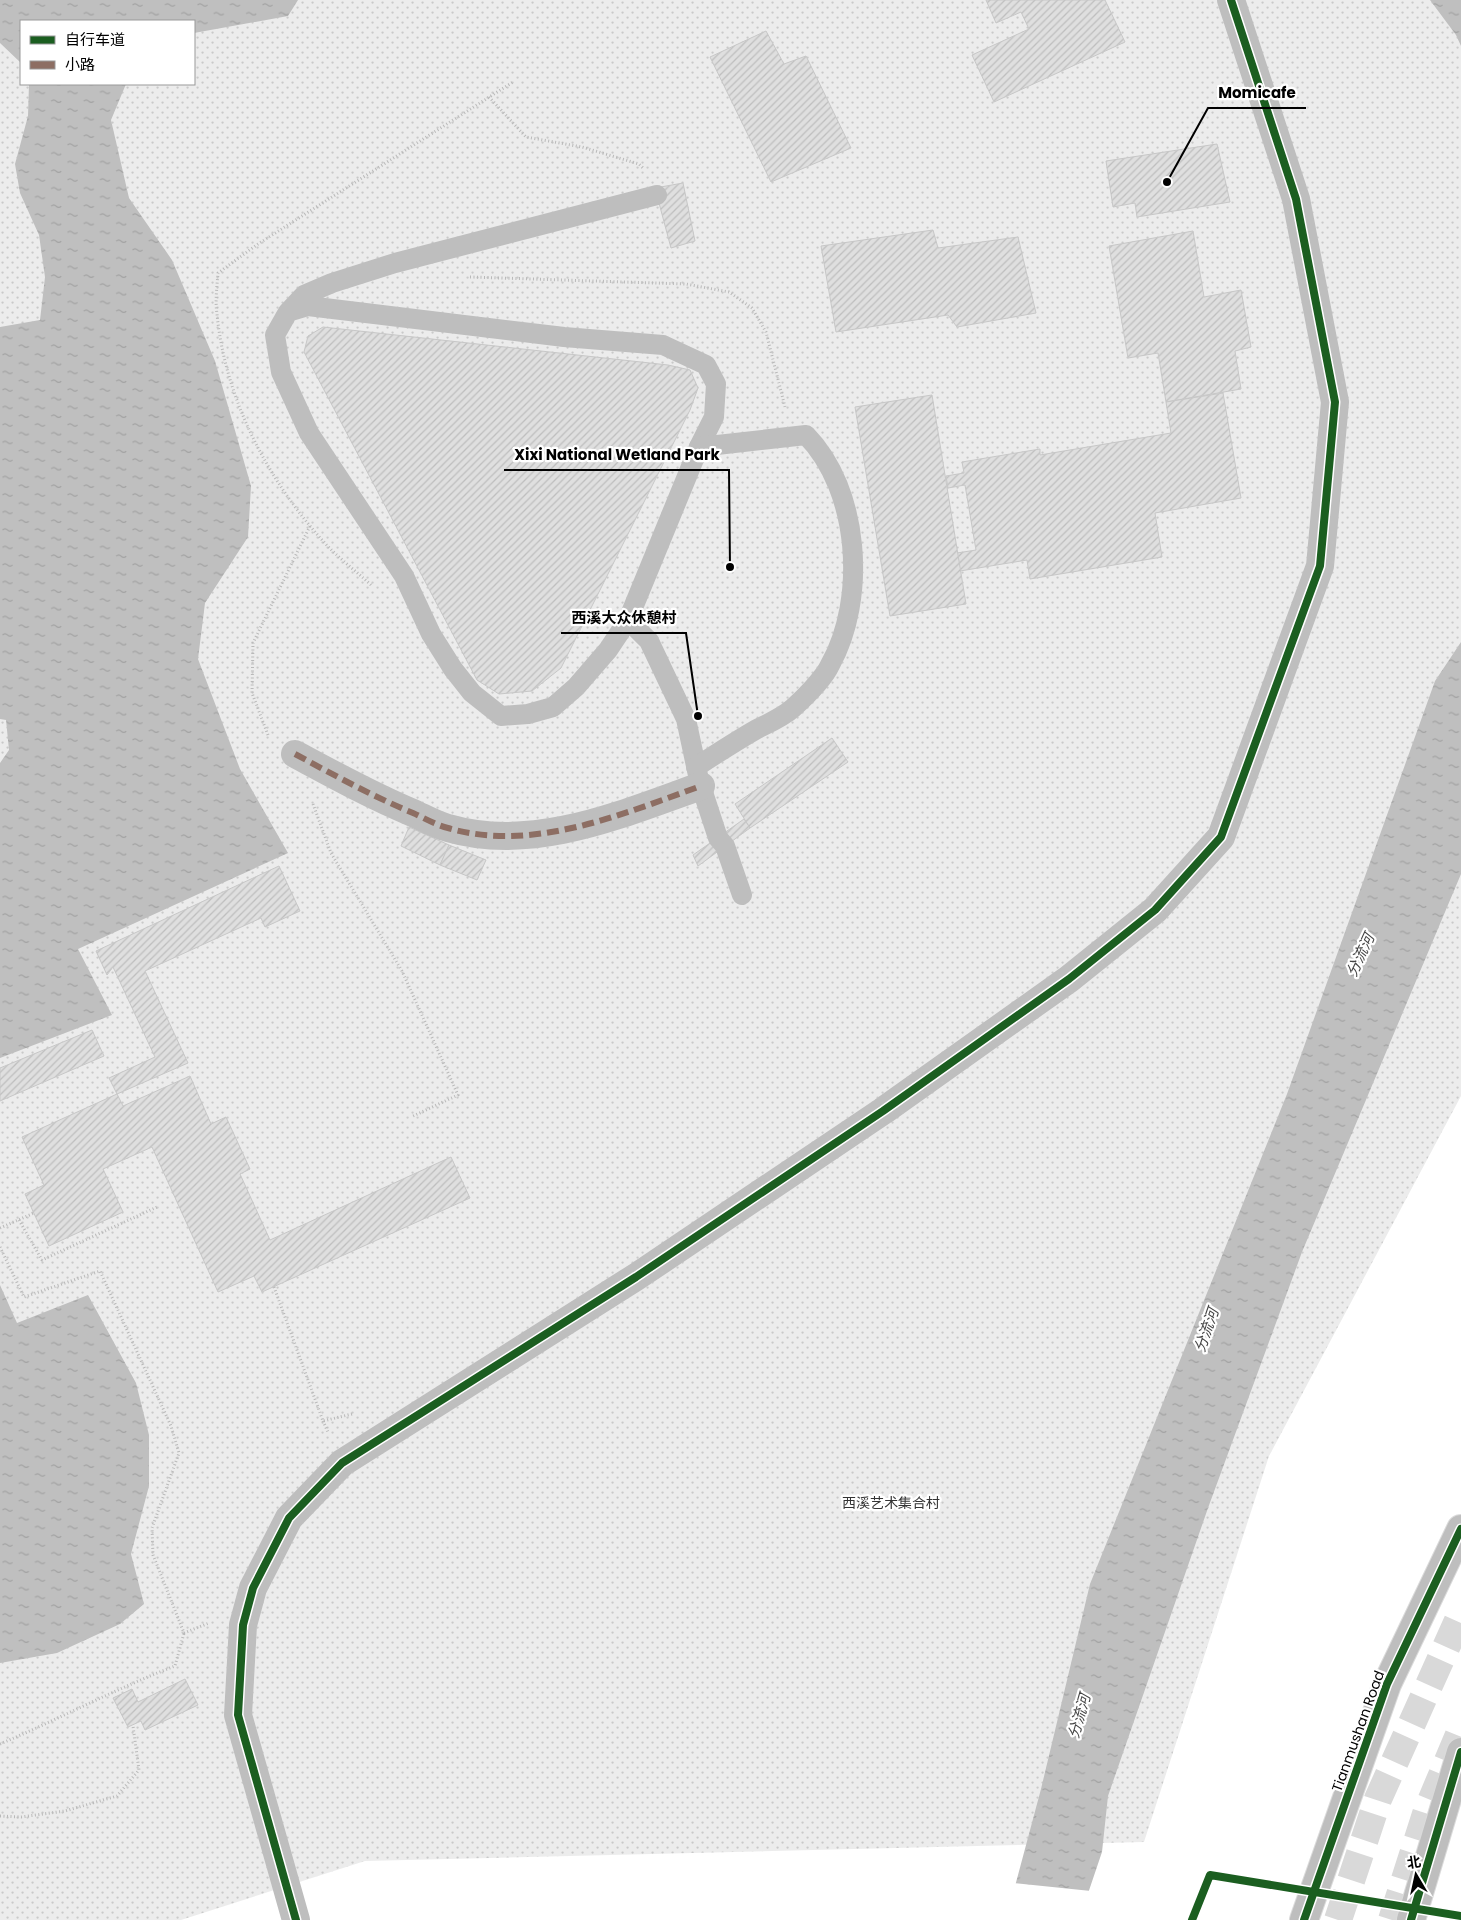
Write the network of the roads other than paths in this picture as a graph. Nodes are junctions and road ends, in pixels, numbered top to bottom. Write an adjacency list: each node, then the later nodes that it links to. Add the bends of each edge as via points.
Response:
1 (1232, 0): 11 (street, via 1296,199 1335,402 1320,566 1221,837 1155,910 1061,984 883,1111 636,1277 342,1463 290,1518 253,1588 243,1625 238,1715)
2 (657, 195): 3 (lane, via 362,273 304,295)
3 (288, 312): 4 (lane, via 308,306 564,337 663,345 706,366 716,384 714,418); 5 (lane, via 275,335 281,372 309,433 404,576 431,634 472,693 501,716 528,714 553,707 608,650)
4 (699, 446): 5 (lane); 7 (lane, via 806,435 821,450 840,488 851,535 854,580 845,630 830,667 792,709)
5 (628, 620): 7 (lane, via 649,641 669,680 686,719)
6 (295, 754): 7 (street, via 378,798 448,828 505,838 562,830 640,808)
7 (699, 777): 8 (lane, via 718,838 725,846)
8 (742, 895)
9 (1461, 1529): 12 (street, Tianmushan Road, via 1387,1684)
10 (1461, 1752): 13 (street)
11 (296, 1920)
12 (1304, 1920)
13 (1411, 1920)

